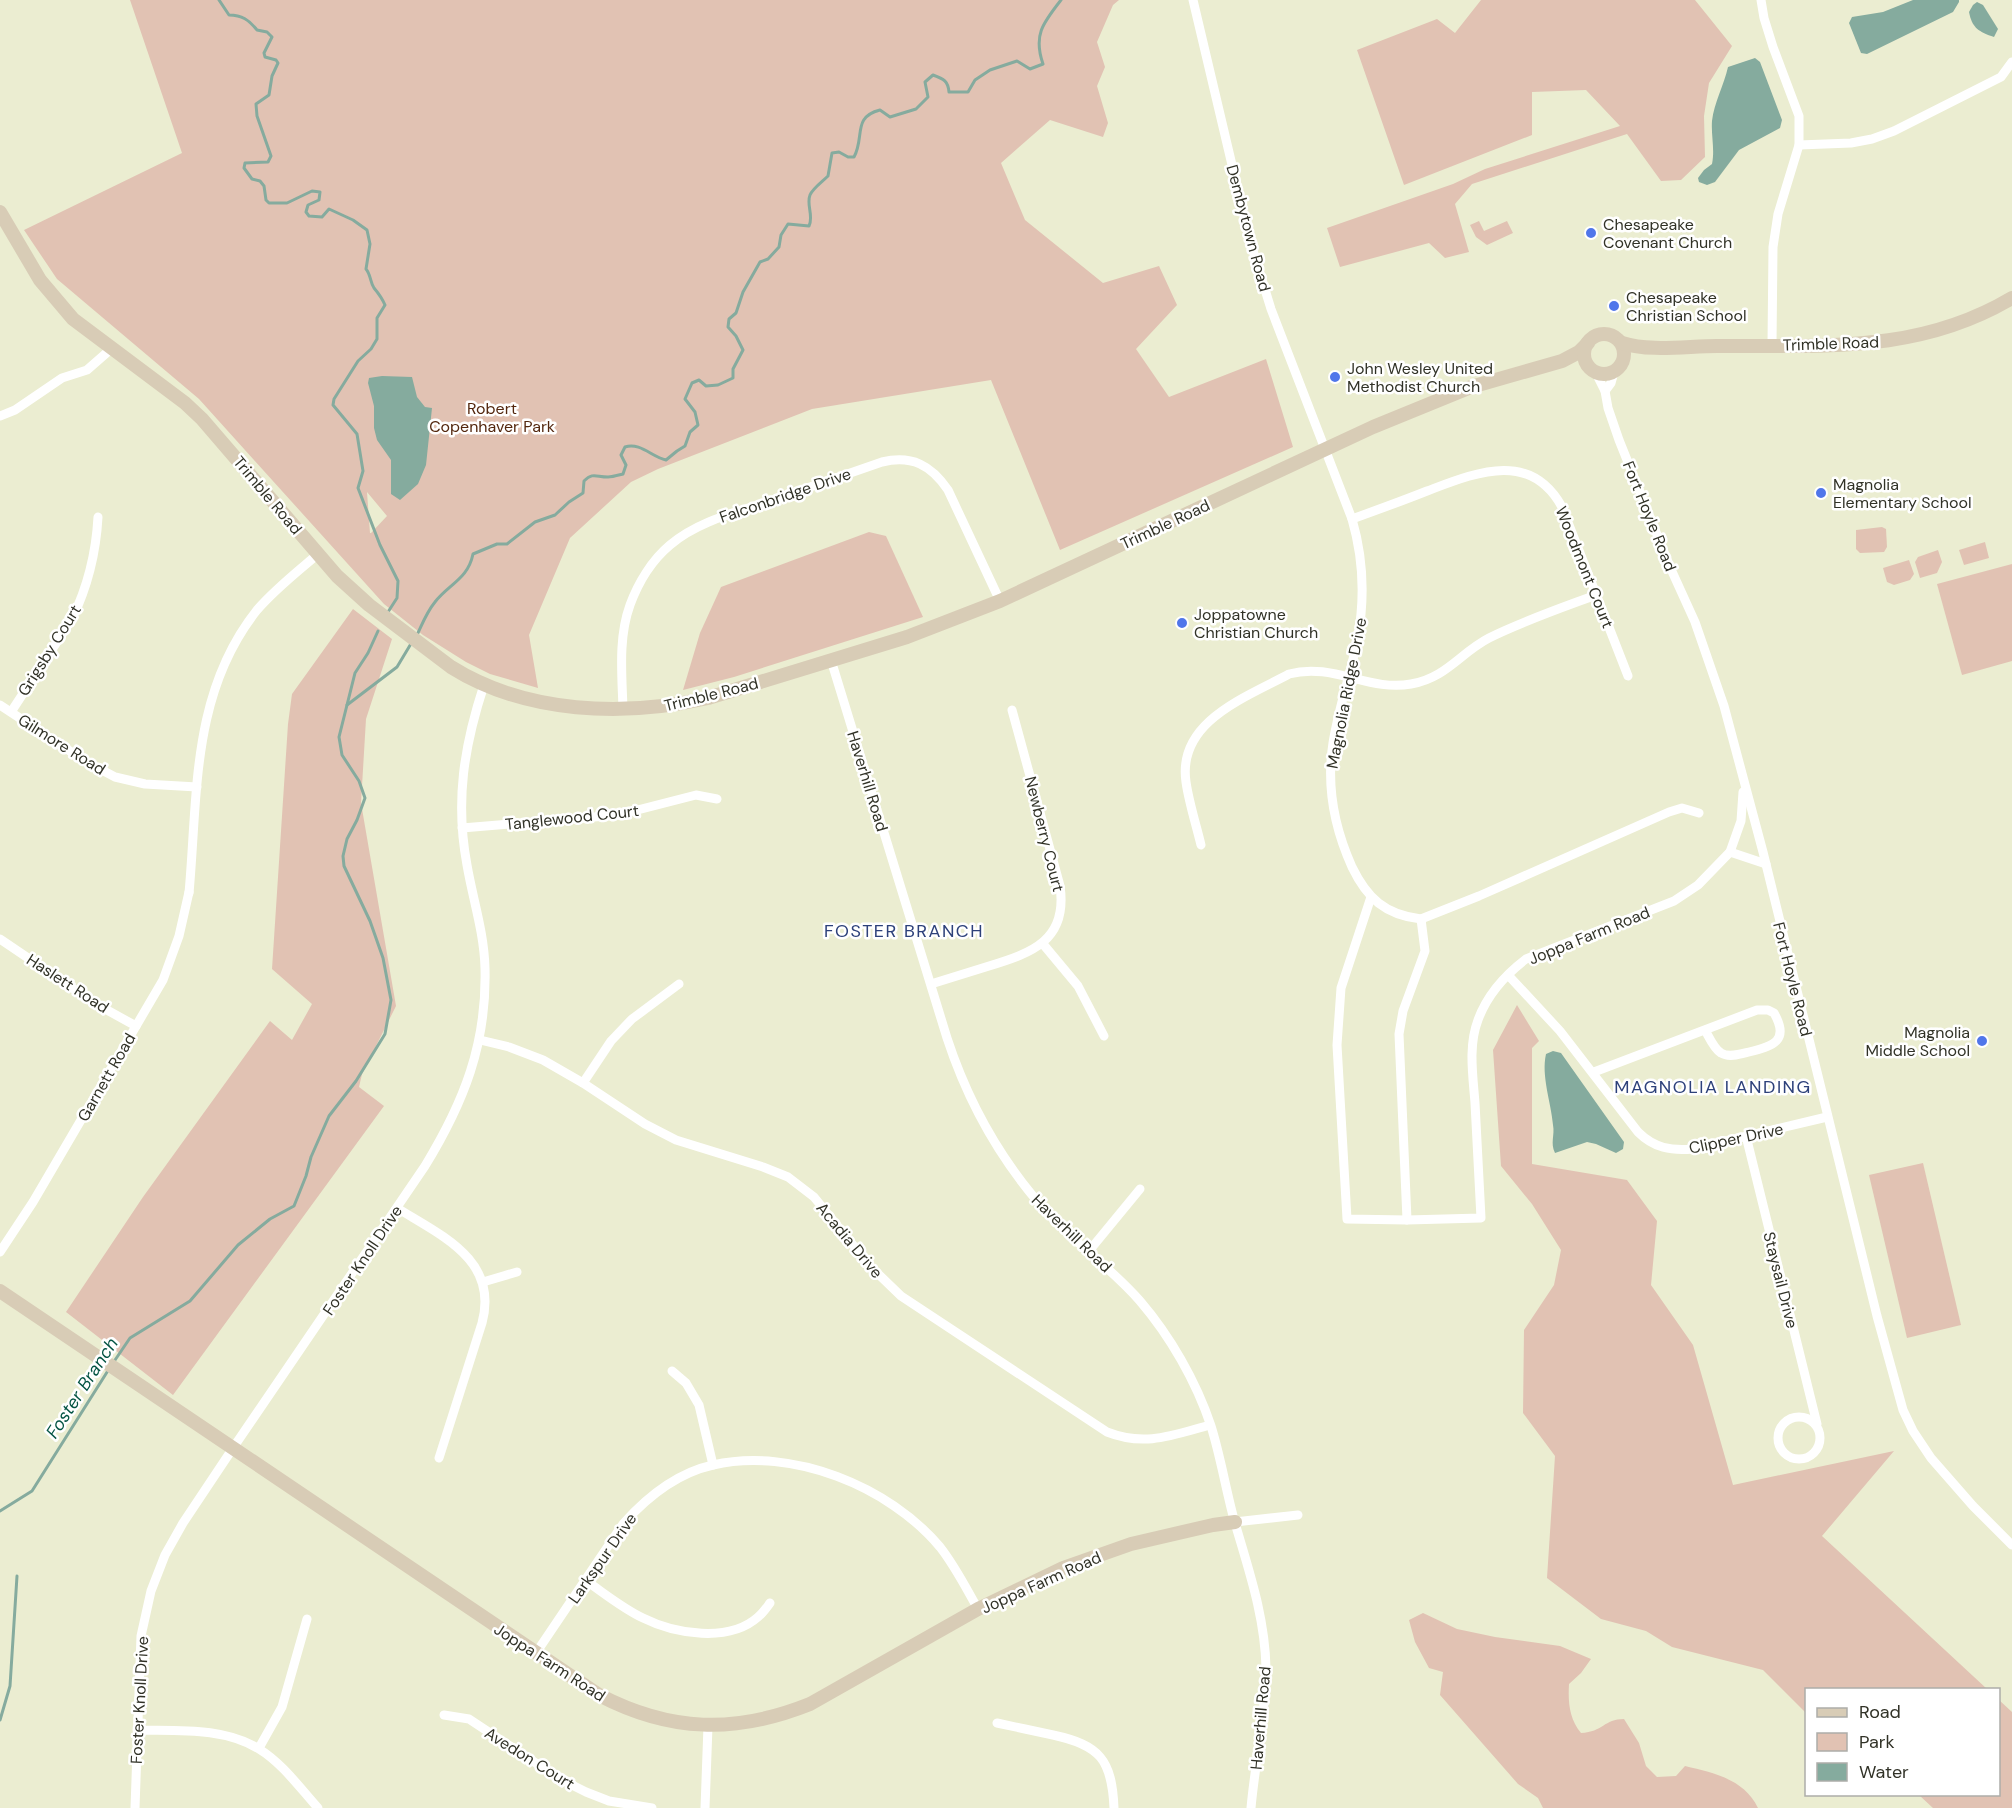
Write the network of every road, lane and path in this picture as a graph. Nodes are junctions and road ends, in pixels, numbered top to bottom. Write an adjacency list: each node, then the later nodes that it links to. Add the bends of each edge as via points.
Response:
1 (1192, 0): 17 (street, Dembytown Road, via 1248,236)
2 (1761, 0): 4 (street, via 1799,116)
3 (2012, 62): 4 (street, via 2001,77 1894,131 1851,143)
4 (1799, 145): 9 (street, via 1778,214 1773,247)
5 (0, 212): 11 (street, Trimble Road, via 40,280 73,319)
6 (2012, 298): 9 (street, Trimble Road, via 1951,327 1907,339 1873,344)
7 (1588, 343): 8 (street, via 1605,334); 12 (street, Trimble Road); 14 (street, via 1584,356)
8 (1622, 343): 10 (street, Trimble Road); 13 (street, via 1624,350)
9 (1772, 345): 10 (street, Trimble Road)
10 (1642, 348): 13 (street)
11 (111, 349): 16 (street, via 87,370 62,378); 20 (street, Trimble Road, via 202,419)
12 (1562, 361): 14 (street, Trimble Road); 17 (street, Trimble Road, via 1454,394)
13 (1618, 367): 14 (street, via 1608,374); 15 (street)
14 (1592, 369): 15 (street, Fort Hoyle Road)
15 (1605, 391): 31 (street, Fort Hoyle Road, via 1619,440 1699,632)
16 (0, 416)
17 (1324, 450): 19 (street, Magnolia Ridge Drive); 22 (street, Trimble Road)
18 (98, 517): 30 (street, Grigsby Court, via 91,570 79,606)
19 (1352, 519): 21 (street, Woodmont Court, via 1478,472 1503,469 1522,473 1538,480 1557,498); 25 (street, Magnolia Ridge Drive, via 1360,557 1362,601)
20 (318, 554): 26 (street, Trimble Road, via 369,605 451,667); 32 (street, Garnett Road, via 265,601 232,648 206,714)
21 (1596, 595): 24 (street, Woodmont Court); 25 (street, via 1489,638 1426,681 1391,686)
22 (1000, 601): 23 (street, Trimble Road, via 907,637); 28 (street, Falconbridge Drive, via 938,476 910,460 882,462 708,522 671,544 655,560 630,605 622,651)
23 (831, 660): 28 (street, Trimble Road, via 691,702); 45 (street, Haverhill Road)
24 (1628, 675)
25 (1349, 676): 36 (street, via 1321,670 1289,675 1211,718 1195,737 1186,764 1186,782); 39 (street, Magnolia Ridge Drive, via 1333,743 1331,799 1345,850 1359,882)
26 (484, 685): 28 (street, Trimble Road, via 556,704); 35 (street, Foster Knoll Drive, via 465,755)
27 (0, 705): 30 (street, Gilmore Road)
28 (623, 709)
29 (1012, 710): 42 (street, Newberry Court, via 1062,897 1060,916)
30 (11, 712): 32 (street, Gilmore Road, via 115,777 145,784)
31 (1744, 783): 37 (street, Joppa Farm Road, via 1741,821); 38 (street, Fort Hoyle Road)
32 (197, 787): 46 (street, Garnett Road, via 189,893 179,936 169,967)
33 (717, 799): 35 (street, Tanglewood Court, via 696,795 618,815)
34 (1699, 813): 40 (street, via 1682,808 1669,812)
35 (462, 828): 49 (street, Foster Knoll Drive, via 484,952)
36 (1201, 844)
37 (1730, 852): 38 (street); 43 (street, Joppa Farm Road, via 1698,885 1674,901 1526,959)
38 (1766, 864): 52 (street, Fort Hoyle Road)
39 (1371, 897): 40 (street, Magnolia Ridge Drive, via 1395,914); 56 (street, via 1341,988 1337,1046 1347,1219)
40 (1420, 919): 56 (street, via 1425,951 1403,1011 1399,1034)
41 (1, 941): 46 (street, Haslett Road)
42 (1043, 944): 45 (street, via 1014,959); 48 (street, via 1077,986)
43 (1508, 975): 50 (street, Clipper Drive); 56 (street, Joppa Farm Road, via 1484,1006 1473,1041 1481,1218)
44 (679, 984): 51 (street, via 632,1019 611,1041)
45 (931, 984): 57 (street, Haverhill Road, via 956,1066 989,1134 1029,1192)
46 (136, 1026): 58 (street, Garnett Road)
47 (1705, 1030): 47 (street, via 1757,1010 1768,1010 1778,1019 1780,1035 1770,1047 1729,1055 1721,1053); 50 (street)
48 (1104, 1036)
49 (480, 1040): 51 (street, Acadia Drive, via 543,1059); 55 (street, Foster Knoll Drive, via 453,1117)
50 (1594, 1072): 53 (street, Clipper Drive, via 1638,1132 1653,1144 1684,1150)
51 (583, 1083): 64 (street, Acadia Drive, via 676,1140 763,1167 796,1183 814,1197 871,1267 901,1296 1107,1432 1119,1437 1158,1439)
52 (1827, 1117): 53 (street, Clipper Drive); 70 (street, Fort Hoyle Road, via 1903,1410 1931,1458)
53 (1746, 1136): 63 (street, Staysail Drive)
54 (1140, 1189): 57 (street)
55 (397, 1208): 60 (street, via 462,1251); 65 (street, Foster Knoll Drive)
56 (1407, 1220)
57 (1089, 1251): 64 (street, Haverhill Road, via 1131,1291 1165,1334)
58 (0, 1252)
59 (517, 1272): 60 (street)
60 (483, 1282): 66 (street, via 484,1316)
61 (0, 1291): 65 (street, Joppa Farm Road)
62 (672, 1371): 67 (street, via 686,1383 699,1405)
63 (1817, 1424): 63 (street, Staysail Drive, via 1820,1444 1812,1455 1792,1458 1781,1449 1780,1428 1790,1419 1804,1417)
64 (1210, 1425): 69 (street, Haverhill Road)
65 (233, 1448): 75 (street, Joppa Farm Road); 79 (street, Foster Knoll Drive, via 173,1540 154,1584 141,1636)
66 (439, 1458)
67 (713, 1465): 71 (street, Larkspur Drive, via 678,1478 645,1501 623,1524); 73 (street, Larkspur Drive, via 759,1461 795,1465 833,1474 872,1493 901,1511 939,1546)
68 (1298, 1515): 69 (street, Joppa Farm Road)
69 (1235, 1522): 73 (street, Joppa Farm Road, via 1131,1544 1088,1558); 86 (street, Haverhill Road, via 1261,1613 1265,1651 1265,1696)
70 (2012, 1545)
71 (585, 1580): 72 (street, via 641,1617 692,1632 744,1626 759,1617); 75 (street, Larkspur Drive)
72 (770, 1603)
73 (978, 1609): 78 (street, Joppa Farm Road, via 810,1704 755,1721)
74 (307, 1619): 80 (street, via 282,1707)
75 (536, 1653): 78 (street, Joppa Farm Road, via 615,1704 660,1719)
76 (444, 1715): 83 (street, Avedon Court, via 469,1719 586,1792 609,1801)
77 (997, 1724): 85 (street, via 1072,1739 1093,1750 1111,1777)
78 (708, 1726): 84 (street)
79 (137, 1730): 80 (street, via 213,1733); 81 (street, Foster Knoll Drive)
80 (259, 1748): 82 (street)
81 (135, 1808)
82 (318, 1808)
83 (652, 1808)
84 (705, 1808)
85 (1114, 1808)
86 (1251, 1808)

